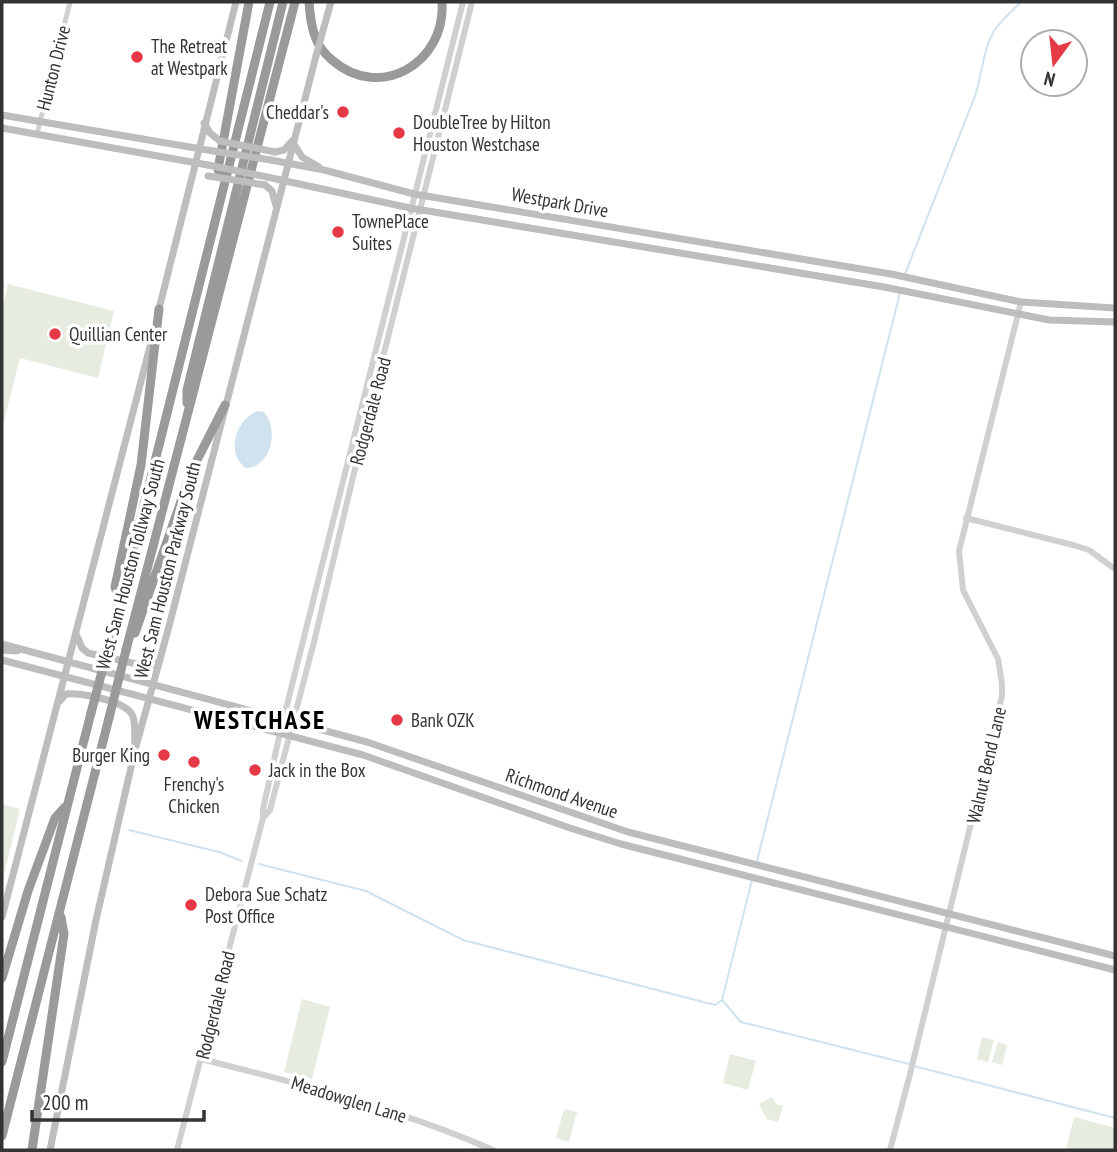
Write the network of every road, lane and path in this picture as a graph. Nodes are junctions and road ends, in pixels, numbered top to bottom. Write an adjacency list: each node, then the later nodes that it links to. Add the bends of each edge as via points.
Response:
1 (70, 2): 15 (street, Hunton Drive)
2 (236, 2): 16 (main road)
3 (249, 2): 26 (highway, via 218,169)
4 (270, 2): 26 (highway, West Sam Houston Tollway South)
5 (283, 2): 45 (highway, via 187,390)
6 (295, 2): 45 (highway, West Sam Houston Tollway South)
7 (309, 2): 9 (highway, via 316,41 326,55 350,73 377,78 402,72 429,51 439,34)
8 (331, 2): 19 (main road, West Sam Houston Parkway South, bridge)
9 (442, 2)
10 (463, 2): 12 (street, Rodgerdale Road)
11 (472, 2): 13 (street, Rodgerdale Road)
12 (454, 39): 13 (street); 28 (street, Rodgerdale Road)
13 (463, 41): 29 (street, Rodgerdale Road)
14 (2, 116): 15 (main road, Westpark Drive)
15 (40, 121): 18 (street, Hunton Drive); 20 (main road, Westpark Drive)
16 (204, 123): 19 (main road, bridge, via 220,141 275,152); 20 (main road)
17 (2, 128): 18 (main road, Westpark Drive)
18 (37, 134): 21 (main road, Westpark Drive)
19 (292, 141): 22 (main road, West Sam Houston Parkway South); 23 (main road, via 302,157)
20 (197, 148): 21 (main road); 22 (main road, Westpark Drive, bridge)
21 (194, 163): 25 (main road, Westpark Drive, bridge); 27 (main road)
22 (287, 163): 23 (main road, Westpark Drive); 24 (main road, West Sam Houston Parkway South)
23 (324, 170): 28 (main road, Westpark Drive)
24 (283, 180): 25 (main road, Westpark Drive); 30 (main road, West Sam Houston Parkway South); 31 (main road, Westpark Drive)
25 (266, 181): 27 (main road, bridge, via 208,176); 30 (main road)
26 (223, 184): 52 (highway, West Sam Houston Tollway South)
27 (190, 185): 36 (main road)
28 (414, 194): 29 (main road, Westpark Drive); 31 (street, Rodgerdale Road)
29 (425, 195): 32 (street, Rodgerdale Road); 33 (main road, Westpark Drive, via 891,274)
30 (276, 206): 44 (main road, West Sam Houston Parkway South)
31 (410, 208): 32 (main road, Westpark Drive); 37 (street, Rodgerdale Road)
32 (421, 209): 38 (street, Rodgerdale Road); 39 (main road, Westpark Drive, via 914,292)
33 (1021, 302): 34 (main road, Westpark Drive); 39 (street, Walnut Bend Lane)
34 (1096, 308): 35 (main road, Westpark Drive); 40 (main road)
35 (1115, 308)
36 (159, 309): 52 (highway, via 141,465 115,587); 53 (main road)
37 (386, 312): 38 (street); 42 (street, Rodgerdale Road)
38 (395, 314): 43 (street, Rodgerdale Road)
39 (1018, 314): 40 (main road, Westpark Drive); 48 (street, Walnut Bend Lane)
40 (1096, 322): 41 (main road, Westpark Drive)
41 (1115, 322)
42 (366, 389): 43 (street); 46 (street, Rodgerdale Road)
43 (375, 392): 47 (street, Rodgerdale Road)
44 (225, 405): 59 (highway, via 192,470); 61 (main road, West Sam Houston Parkway South)
45 (188, 412): 59 (highway, West Sam Houston Tollway South)
46 (345, 475): 47 (street); 49 (street, Rodgerdale Road)
47 (353, 477): 50 (street, Rodgerdale Road)
48 (966, 517): 51 (street, via 1073,545); 87 (street, Walnut Bend Lane, via 959,551 963,590 998,659 1002,684)
49 (327, 544): 50 (street); 54 (street, Rodgerdale Road)
50 (336, 546): 55 (street, Rodgerdale Road)
51 (1115, 569)
52 (119, 603): 77 (highway, West Sam Houston Tollway South, bridge)
53 (76, 634): 61 (main road, via 88,653 150,667); 62 (main road)
54 (304, 636): 55 (street); 67 (street, Rodgerdale Road)
55 (314, 642): 68 (street, Rodgerdale Road)
56 (2, 644): 58 (main road, Richmond Avenue)
57 (2, 650): 58 (main road)
58 (25, 650): 62 (main road, Richmond Avenue)
59 (127, 650): 86 (highway, West Sam Houston Tollway South, bridge)
60 (2, 660): 63 (main road, Richmond Avenue)
61 (160, 660): 64 (main road, West Sam Houston Parkway South)
62 (68, 662): 63 (main road); 64 (main road, Richmond Avenue)
63 (64, 677): 65 (main road, Richmond Avenue); 66 (main road)
64 (154, 684): 65 (main road, West Sam Houston Parkway South); 67 (main road, Richmond Avenue)
65 (150, 700): 69 (main road, Richmond Avenue); 72 (main road, West Sam Houston Parkway South)
66 (57, 704): 72 (main road, via 66,694 77,692 123,705 134,717); 88 (main road)
67 (284, 720): 68 (main road, Richmond Avenue); 69 (street, Rodgerdale Road)
68 (293, 722): 70 (street, Rodgerdale Road); 71 (main road, Richmond Avenue)
69 (280, 733): 70 (main road, Richmond Avenue); 79 (street, Rodgerdale Road)
70 (289, 736): 73 (main road, Richmond Avenue); 79 (street, Rodgerdale Road, via 270,810)
71 (367, 742): 73 (main road); 74 (main road, Richmond Avenue)
72 (135, 750): 99 (main road, West Sam Houston Parkway South)
73 (363, 755): 75 (main road, Richmond Avenue)
74 (449, 771): 75 (main road); 76 (main road, Richmond Avenue)
75 (445, 783): 78 (main road, Richmond Avenue)
76 (533, 800): 78 (main road); 80 (main road, Richmond Avenue)
77 (68, 803): 94 (highway, via 55,818); 96 (highway, West Sam Houston Tollway South)
78 (528, 813): 81 (main road, Richmond Avenue)
79 (263, 818): 95 (street, Rodgerdale Road)
80 (628, 832): 81 (main road); 82 (main road, Richmond Avenue)
81 (621, 844): 83 (main road, Richmond Avenue)
82 (699, 850): 83 (main road); 84 (main road, Richmond Avenue)
83 (696, 864): 85 (main road, Richmond Avenue)
84 (866, 892): 85 (main road); 87 (main road, Richmond Avenue)
85 (863, 906): 89 (main road, Richmond Avenue)
86 (60, 910): 97 (highway, West Sam Houston Tollway South); 98 (highway, via 64,934)
87 (950, 914): 89 (street, Walnut Bend Lane); 90 (main road, Richmond Avenue)
88 (2, 917)
89 (947, 927): 91 (main road, Richmond Avenue); 102 (street, Walnut Bend Lane)
90 (1047, 939): 91 (main road); 92 (main road, Richmond Avenue)
91 (1044, 952): 93 (main road, Richmond Avenue)
92 (1115, 956)
93 (1115, 970)
94 (2, 978)
95 (201, 1059): 100 (street, Rodgerdale Road); 101 (street, Meadowglen Lane, via 356,1099)
96 (2, 1062)
97 (2, 1136)
98 (32, 1150)
99 (50, 1150)
100 (177, 1150)
101 (493, 1150)
102 (890, 1150)

